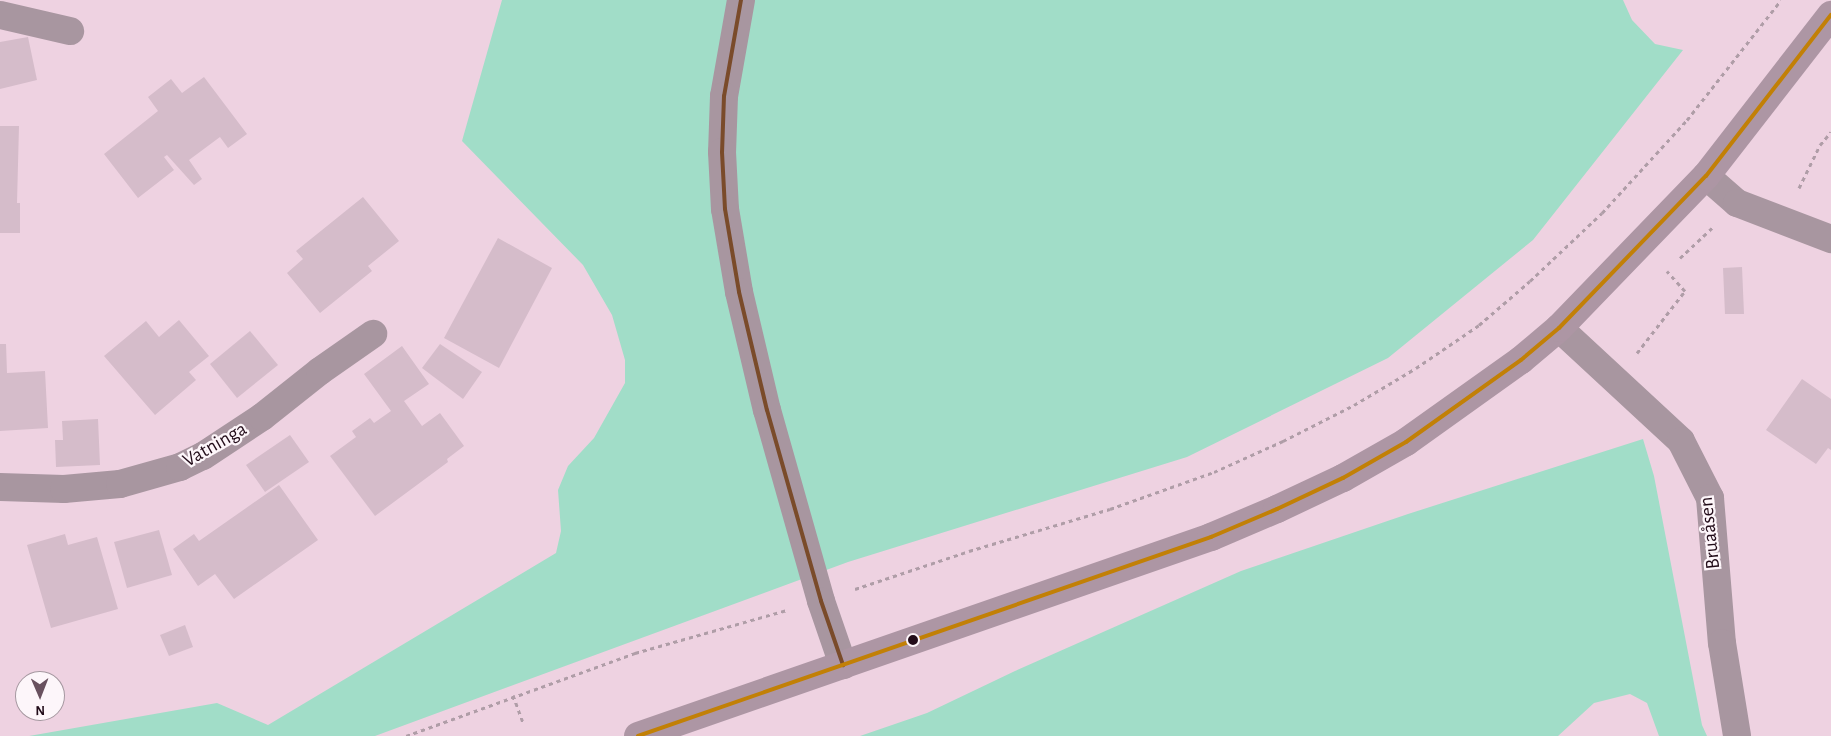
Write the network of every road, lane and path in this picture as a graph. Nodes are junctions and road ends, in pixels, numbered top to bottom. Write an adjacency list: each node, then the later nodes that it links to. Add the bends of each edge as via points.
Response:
1 (741, 0): 15 (street, via 724,96 725,209 741,302)
2 (1781, 0): 15 (path, via 1686,120 1602,213 1530,282 1479,325 1416,368 1354,405 1214,472 1110,509 969,551)
3 (0, 15): 5 (street)
4 (1831, 15): 7 (main road)
5 (70, 31)
6 (1831, 132): 9 (path, via 1800,185)
7 (1706, 176): 8 (street); 11 (main road)
8 (1737, 203): 9 (street); 13 (path, via 1666,272 1685,291)
9 (1786, 221): 10 (street)
10 (1831, 239)
11 (1558, 328): 13 (street, Bruaåsen); 16 (main road, via 1514,366 1406,442 1343,478 1210,537)
12 (373, 334): 14 (street, Vatninga, via 262,417 203,456 180,467 120,484 64,490)
13 (1616, 380): 21 (street, Bruaåsen, via 1681,441 1710,498 1722,643)
14 (0, 488)
15 (821, 601): 16 (street); 17 (path, via 635,653)
16 (843, 665): 20 (main road)
17 (513, 695): 18 (path); 19 (path)
18 (523, 723)
19 (406, 736)
20 (638, 736)
21 (1737, 736)

